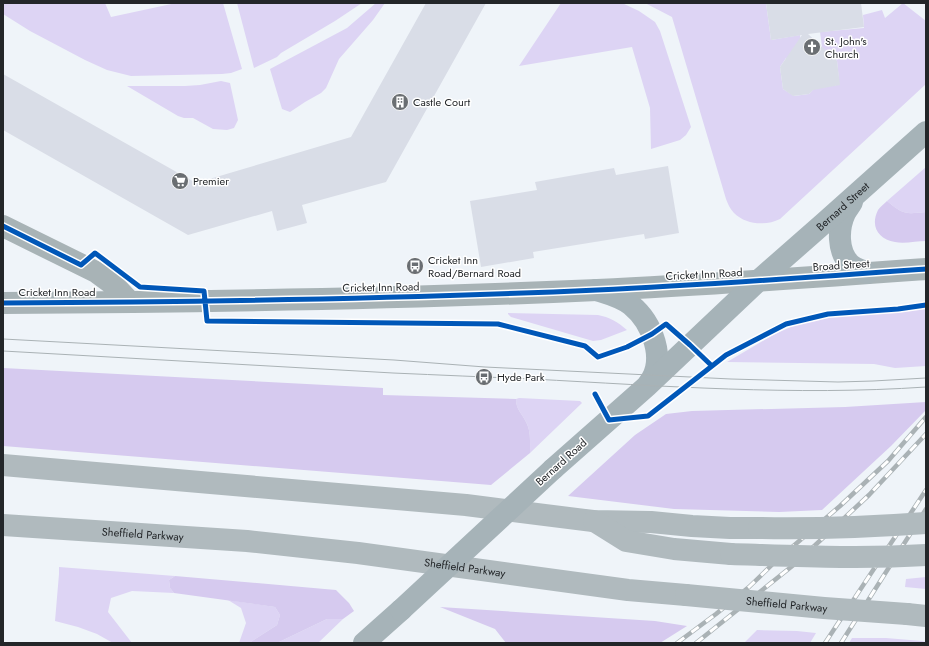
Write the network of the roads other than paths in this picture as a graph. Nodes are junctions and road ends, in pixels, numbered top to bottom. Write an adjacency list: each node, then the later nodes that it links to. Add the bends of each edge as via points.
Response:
1 (926, 132): 2 (main road, Bernard Street)
2 (858, 193): 5 (main road, via 845,213 840,244 844,256 851,265); 6 (main road, Bernard Street)
3 (3, 226): 9 (street, via 96,272 115,286)
4 (926, 269): 5 (street, Broad Street)
5 (867, 273): 6 (street, Broad Street)
6 (758, 281): 7 (street, Cricket Inn Road); 10 (main road, Bernard Road)
7 (596, 290): 9 (street, Cricket Inn Road); 10 (main road, via 630,304 645,320 654,337 657,364 655,375)
8 (3, 302): 9 (street, Cricket Inn Road)
9 (130, 302)
10 (647, 386): 17 (main road, Bernard Road, bridge)
11 (3, 465): 12 (highway, via 466,505)
12 (593, 520): 13 (highway, bridge, via 792,529); 15 (highway, bridge, via 626,541 674,549 731,554 856,557)
13 (926, 523)
14 (3, 525): 16 (highway, Sheffield Parkway, bridge, via 247,541 358,553 628,590)
15 (926, 555)
16 (917, 615)
17 (364, 643)

